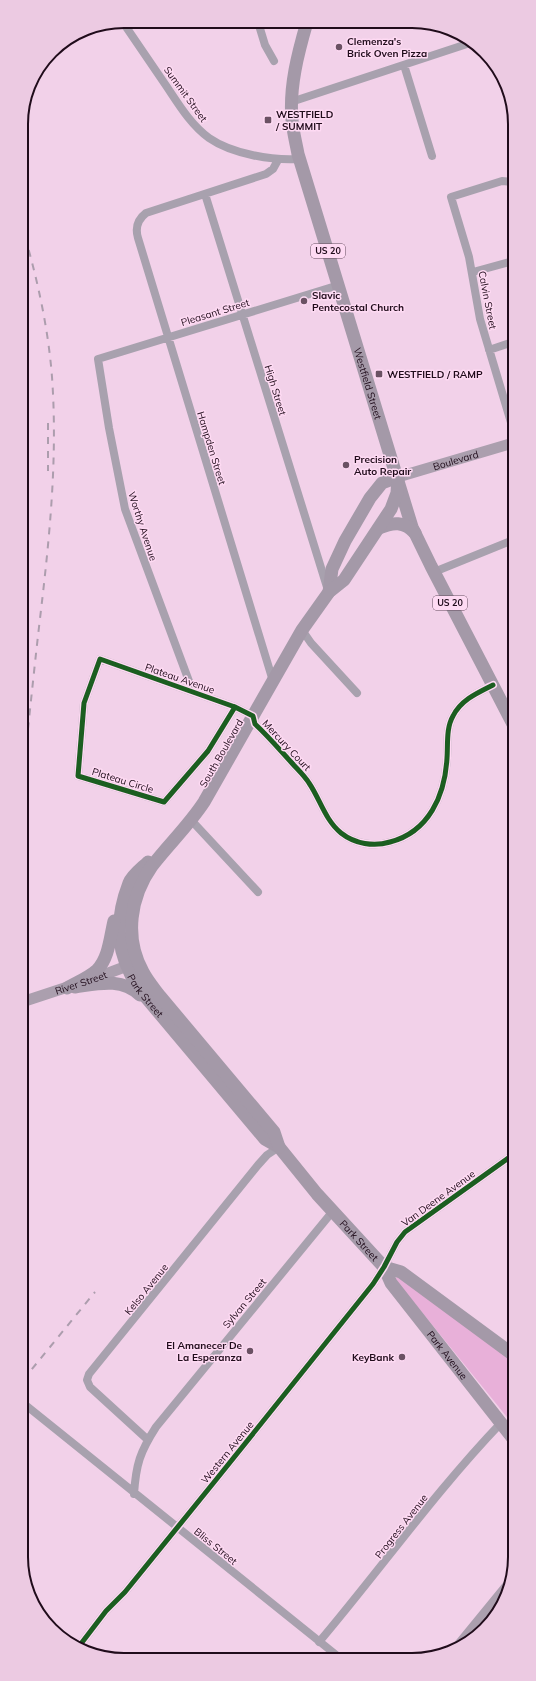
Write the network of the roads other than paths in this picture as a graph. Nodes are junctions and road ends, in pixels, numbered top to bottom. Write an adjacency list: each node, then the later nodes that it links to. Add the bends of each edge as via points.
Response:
1 (127, 28): 10 (street, Summit Street, via 182,109 205,135 225,146 254,156)
2 (260, 28): 5 (street)
3 (305, 28): 7 (main road, Westfield Street / US 20)
4 (465, 45): 6 (street)
5 (274, 61)
6 (404, 66): 7 (street); 8 (street)
7 (291, 102): 9 (main road, Westfield Street / US 20, via 292,126)
8 (432, 156)
9 (300, 159): 10 (street, Summit Street); 15 (main road, Westfield Street / US 20)
10 (278, 160): 12 (street, via 273,169 266,174)
11 (508, 182): 14 (street, Calvin Street, via 502,181 451,196)
12 (205, 194): 16 (street, High Street); 17 (street, Hampden Street, via 148,212 138,220 137,235)
13 (508, 262): 14 (street)
14 (473, 272): 19 (street, Calvin Street, via 478,308)
15 (339, 285): 16 (street, Pleasant Street); 23 (main road, Westfield Street / US 20)
16 (242, 314): 17 (street, Pleasant Street); 28 (street, High Street)
17 (168, 337): 20 (street, Pleasant Street); 31 (street, Hampden Street)
18 (508, 344): 19 (street)
19 (489, 350): 21 (street, Calvin Street)
20 (98, 359): 33 (street, Worthy Avenue, via 126,510)
21 (508, 413)
22 (508, 445): 23 (main road, Boulevard)
23 (398, 477): 24 (main road, South Boulevard, via 396,498); 25 (main road, Westfield Street / US 20); 28 (main road, South Boulevard, via 382,483 370,498 332,569)
24 (379, 528): 25 (main road, via 394,523 402,524); 28 (main road, South Boulevard, via 344,580)
25 (415, 533): 27 (main road, Westfield Street / US 20)
26 (508, 542): 27 (street)
27 (434, 572): 32 (main road, Westfield Street / US 20)
28 (329, 592): 29 (main road, South Boulevard)
29 (302, 630): 31 (main road, South Boulevard); 34 (street)
30 (100, 659): 33 (street, Plateau Avenue); 35 (street, Plateau Circle, via 84,703 78,776 164,802 208,751)
31 (273, 680): 37 (main road, South Boulevard)
32 (493, 685): 36 (main road, Westfield Street / US 20); 37 (street, Mercury Court, via 467,699 452,718 444,783 431,814 407,835 382,844 357,842 338,830 306,779 256,724)
33 (193, 692): 35 (street, Plateau Avenue)
34 (357, 693)
35 (235, 707): 37 (street, Plateau Avenue)
36 (508, 714)
37 (253, 716): 38 (main road, South Boulevard)
38 (191, 820): 39 (main road, South Boulevard); 41 (street)
39 (176, 838): 40 (main road, South Boulevard); 42 (main road, South Boulevard, via 146,875 136,896 131,929)
40 (129, 883): 43 (main road, South Boulevard, via 119,924 122,955); 44 (main road, via 118,904 102,964 91,974)
41 (258, 892)
42 (138, 961): 43 (main road, River Street); 47 (main road, Park Street, via 159,995 274,1132)
43 (126, 967): 44 (main road, River Street); 46 (main road, Park Street)
44 (67, 988): 45 (main road, River Street); 46 (main road, via 103,982 126,986 138,992)
45 (28, 1000)
46 (152, 1006): 47 (main road, Park Street, via 265,1139)
47 (279, 1147): 49 (main road, Park Street); 55 (street, Kelso Avenue, via 258,1165 89,1374 87,1380 90,1387)
48 (508, 1158): 50 (street, Van Deene Avenue, via 404,1232)
49 (333, 1211): 50 (main road, Park Street); 55 (street, Sylvan Street, via 166,1413)
50 (384, 1268): 51 (main road, Park Street, via 401,1272); 53 (main road, Park Avenue, via 391,1283); 57 (street, Western Avenue)
51 (508, 1352)
52 (28, 1407): 56 (street, Bliss Street)
53 (501, 1423): 54 (main road, Park Avenue); 60 (street, Progress Avenue, via 431,1503)
54 (508, 1432)
55 (148, 1440): 56 (street, Sylvan Street, via 138,1461)
56 (134, 1494): 57 (street, Bliss Street)
57 (177, 1528): 60 (street, Bliss Street); 61 (street, Western Avenue, via 125,1592 106,1610)
58 (501, 1594): 59 (main road)
59 (468, 1634)
60 (319, 1642): 62 (street, Bliss Street)
61 (82, 1643)
62 (333, 1653)

